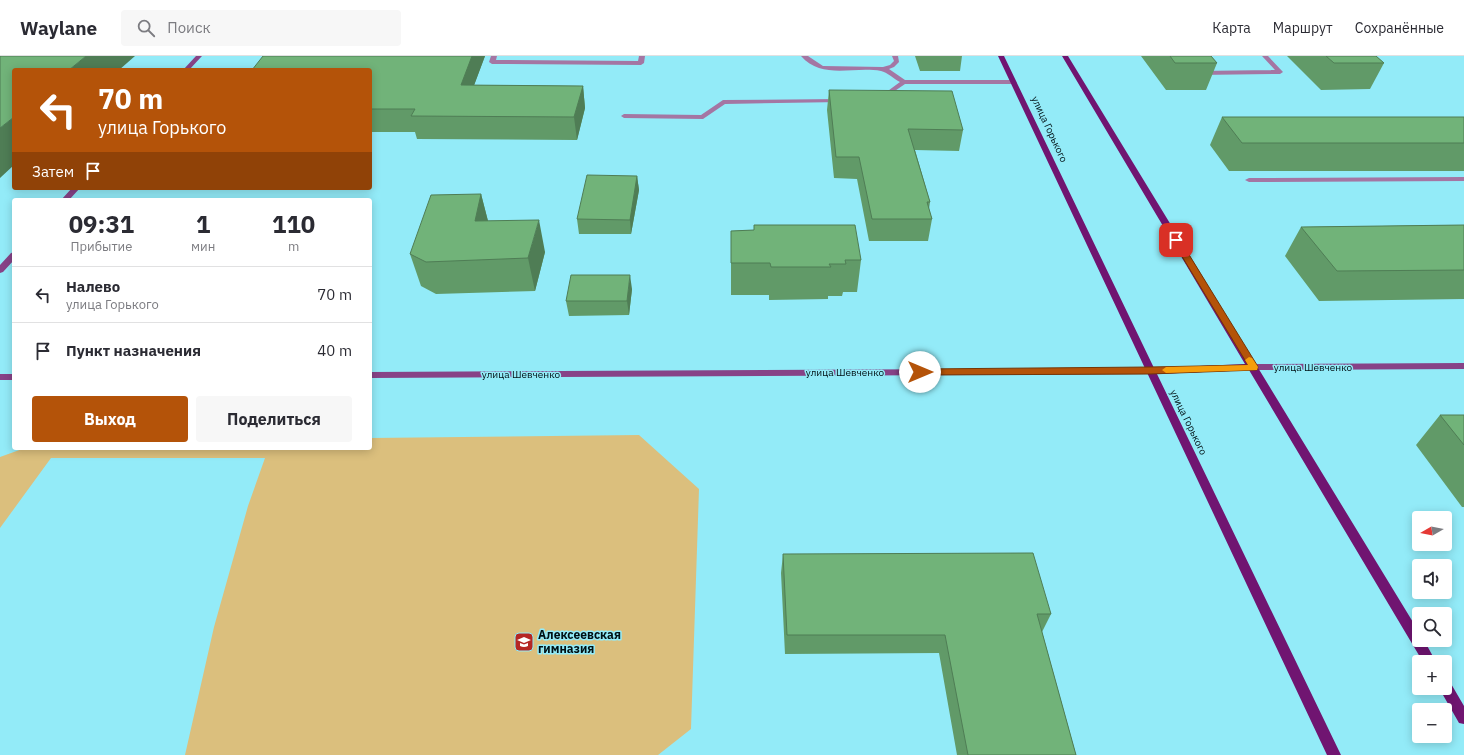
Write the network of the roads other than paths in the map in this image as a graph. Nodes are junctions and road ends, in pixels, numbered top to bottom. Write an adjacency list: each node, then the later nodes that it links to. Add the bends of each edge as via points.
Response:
1 (199, 56): 10 (street)
2 (494, 56): 3 (lane, via 492,62 641,63)
3 (642, 56)
4 (804, 56): 11 (lane, via 822,68)
5 (895, 56): 11 (lane, via 896,61 892,66)
6 (1001, 56): 13 (main road, улица Горького)
7 (1065, 56): 24 (main road)
8 (1185, 56): 9 (lane, via 1198,73 1280,72)
9 (1265, 56)
10 (188, 68)
11 (884, 69): 12 (lane)
12 (904, 82): 13 (lane); 15 (lane)
13 (1013, 82): 25 (main road, улица Горького)
14 (847, 101): 16 (lane, via 723,102 703,116)
15 (878, 101)
16 (624, 116)
17 (1249, 180): 18 (lane)
18 (1464, 180)
19 (74, 190): 20 (street)
20 (67, 198)
21 (12, 257): 22 (street)
22 (0, 270)
23 (1464, 366): 24 (street, улица Шевченко)
24 (1254, 367): 25 (main road, улица Шевченко); 29 (main road)
25 (1150, 370): 26 (street, улица Шевченко); 32 (main road, улица Горького)
26 (372, 375)
27 (0, 377): 28 (street)
28 (12, 377)
29 (1426, 655)
30 (1450, 695): 31 (main road)
31 (1464, 718)
32 (1334, 755)

